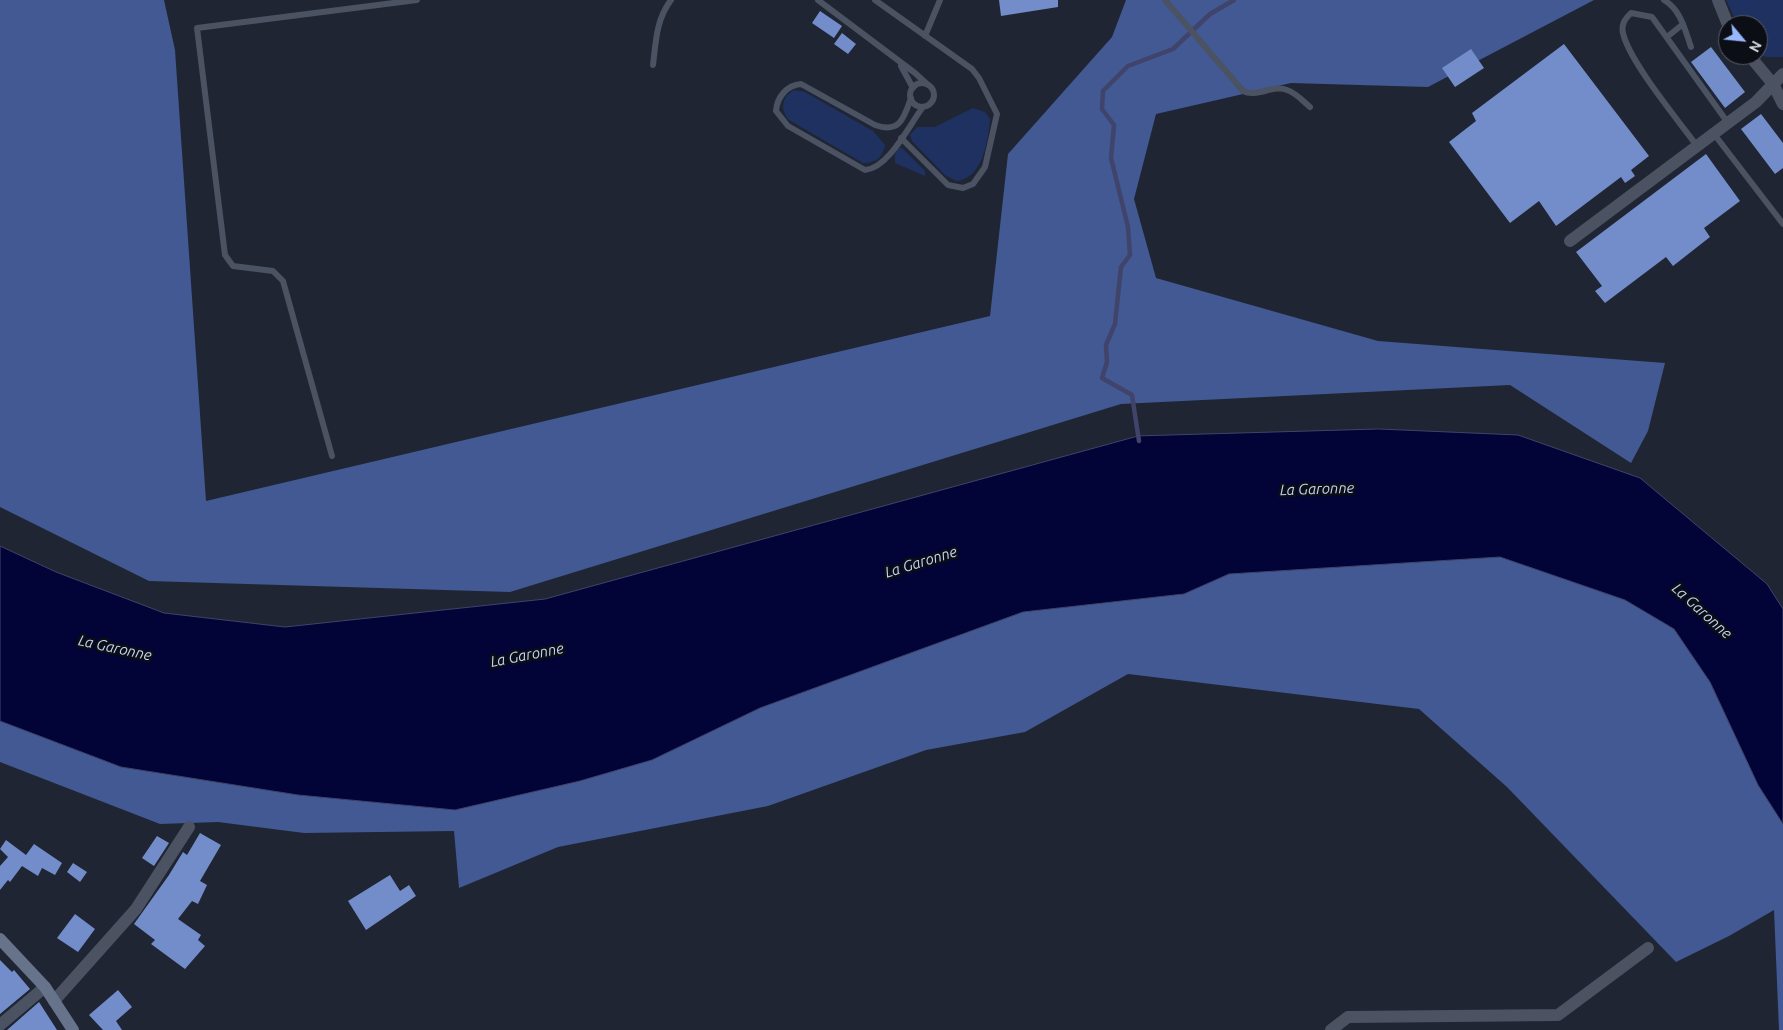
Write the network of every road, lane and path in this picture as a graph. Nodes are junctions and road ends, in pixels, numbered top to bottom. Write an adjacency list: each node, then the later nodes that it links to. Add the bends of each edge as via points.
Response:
1 (416, 0): 31 (lane, via 197,28 225,255 233,266 273,272 283,282)
2 (671, 0): 15 (lane, via 658,24)
3 (818, 0): 14 (lane)
4 (875, 0): 11 (lane)
5 (940, 0): 11 (lane)
6 (1165, 0): 24 (lane, via 1243,91 1250,94 1286,89)
7 (1664, 0): 10 (lane, via 1672,5)
8 (1718, 0): 9 (street)
9 (1724, 15)
10 (1683, 24): 12 (lane); 13 (lane)
11 (924, 36): 27 (lane, via 972,69 994,105 996,114 985,166 979,178 968,187 952,187 943,182)
12 (1666, 37): 25 (lane); 28 (lane, via 1652,17 1631,13 1623,21 1622,31 1628,50)
13 (1691, 48)
14 (899, 62): 18 (lane); 20 (lane)
15 (653, 65)
16 (1757, 65): 19 (street)
17 (1783, 74): 19 (street)
18 (927, 84): 20 (lane); 23 (lane, via 934,97 928,106)
19 (1773, 84): 22 (street); 25 (street)
20 (913, 88): 21 (lane)
21 (911, 98): 23 (lane); 27 (lane, via 902,120 897,126 887,129 875,126 801,84 784,92 777,105 778,115 788,126 865,170 876,168)
22 (1783, 104)
23 (923, 107): 27 (lane)
24 (1310, 107)
25 (1728, 123): 26 (street)
26 (1714, 134): 28 (street); 29 (lane)
27 (901, 138)
28 (1697, 146): 30 (street)
29 (1783, 223)
30 (1570, 241)
31 (332, 456)
32 (189, 827): 36 (street, via 136,909)
33 (0, 939): 35 (street)
34 (1648, 948): 39 (street, via 1558,1015 1348,1017)
35 (45, 987): 36 (street); 37 (street)
36 (54, 1001): 38 (street)
37 (0, 1025)
38 (73, 1030)
39 (1331, 1030)

